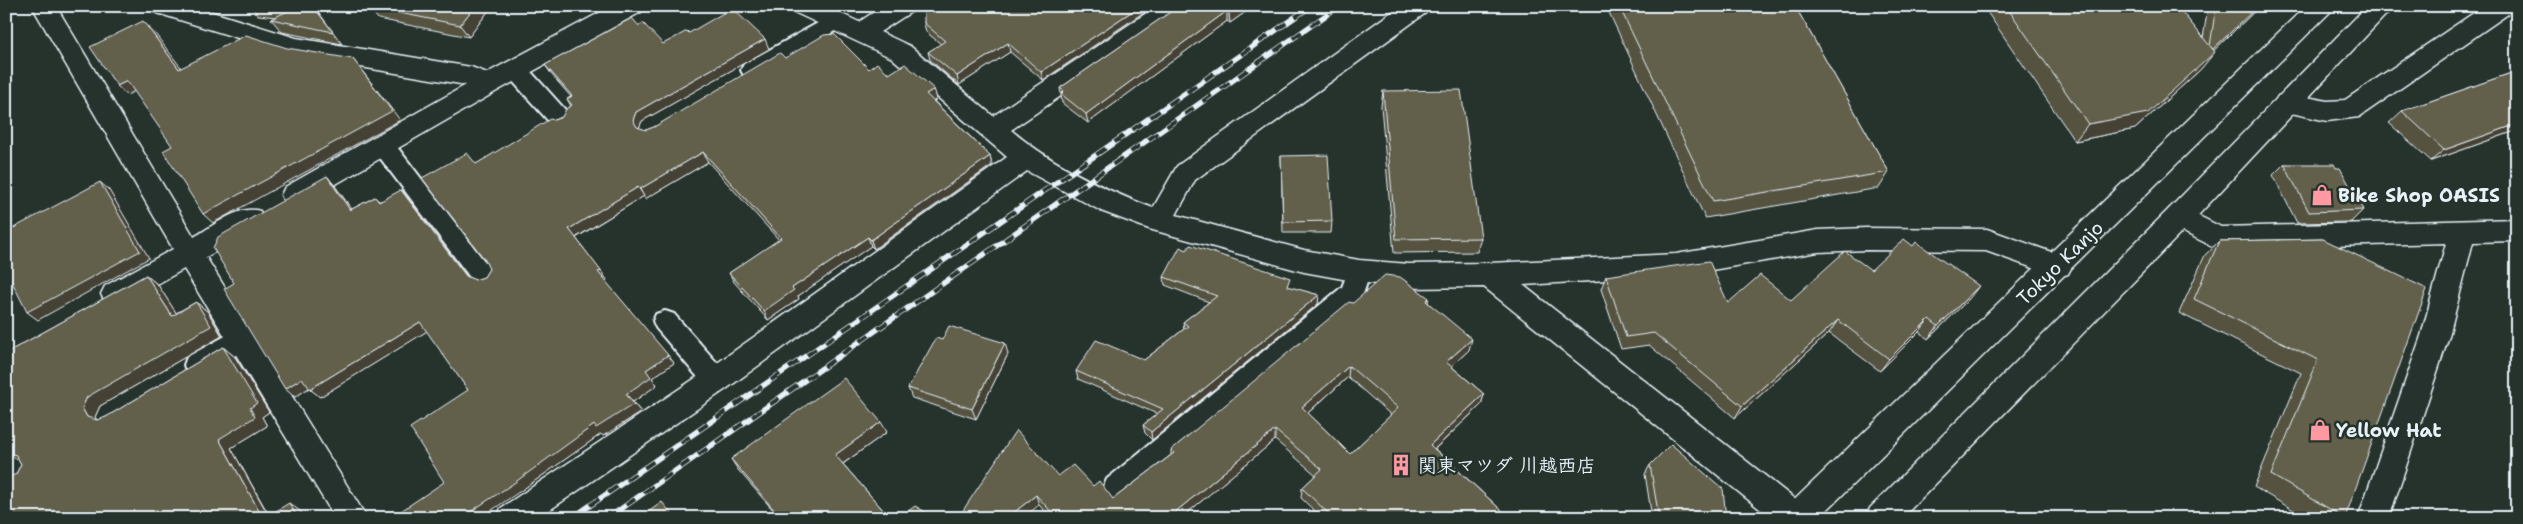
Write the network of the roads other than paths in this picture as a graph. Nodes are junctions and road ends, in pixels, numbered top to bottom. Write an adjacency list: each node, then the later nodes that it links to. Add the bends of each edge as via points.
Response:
1 (44, 6): 25 (main road)
2 (163, 6): 15 (main road, via 296,47 471,76)
3 (632, 6): 13 (main road)
4 (803, 6): 11 (main road)
5 (902, 6): 12 (main road)
6 (1175, 6): 18 (main road)
7 (1418, 6): 22 (main road, via 1186,173)
8 (2321, 6): 26 (main road, Tokyo Kanjo)
9 (2382, 6): 16 (main road)
10 (2502, 6): 16 (main road, via 2350,110 2327,111)
11 (836, 21): 12 (main road); 14 (lane)
12 (861, 32): 18 (main road, via 901,52)
13 (516, 70): 15 (main road); 17 (lane)
14 (735, 80)
15 (488, 84): 19 (main road)
16 (2287, 102): 21 (main road)
17 (560, 119)
18 (993, 129): 20 (main road)
19 (383, 145): 25 (main road); 29 (lane)
20 (1026, 158): 22 (main road, via 1110,203); 34 (main road)
21 (2179, 217): 24 (main road, via 2218,238); 39 (main road)
22 (1158, 221): 27 (main road, via 1304,261)
23 (2517, 230): 24 (main road)
24 (2462, 232): 40 (main road, via 2435,336)
25 (191, 252): 30 (main road); 32 (main road)
26 (2058, 266): 28 (main road, via 1987,240 1866,239 1818,241 1676,265); 38 (main road, Tokyo Kanjo)
27 (1358, 271): 28 (main road, via 1409,276); 35 (lane, via 1352,293)
28 (1490, 275): 38 (main road)
29 (483, 278)
30 (90, 308)
31 (665, 321): 34 (lane)
32 (240, 339): 33 (lane); 36 (main road)
33 (175, 377)
34 (716, 380): 37 (main road)
35 (1116, 488)
36 (352, 518)
37 (512, 518)
38 (1796, 518)
39 (1881, 518)
40 (2373, 518)

